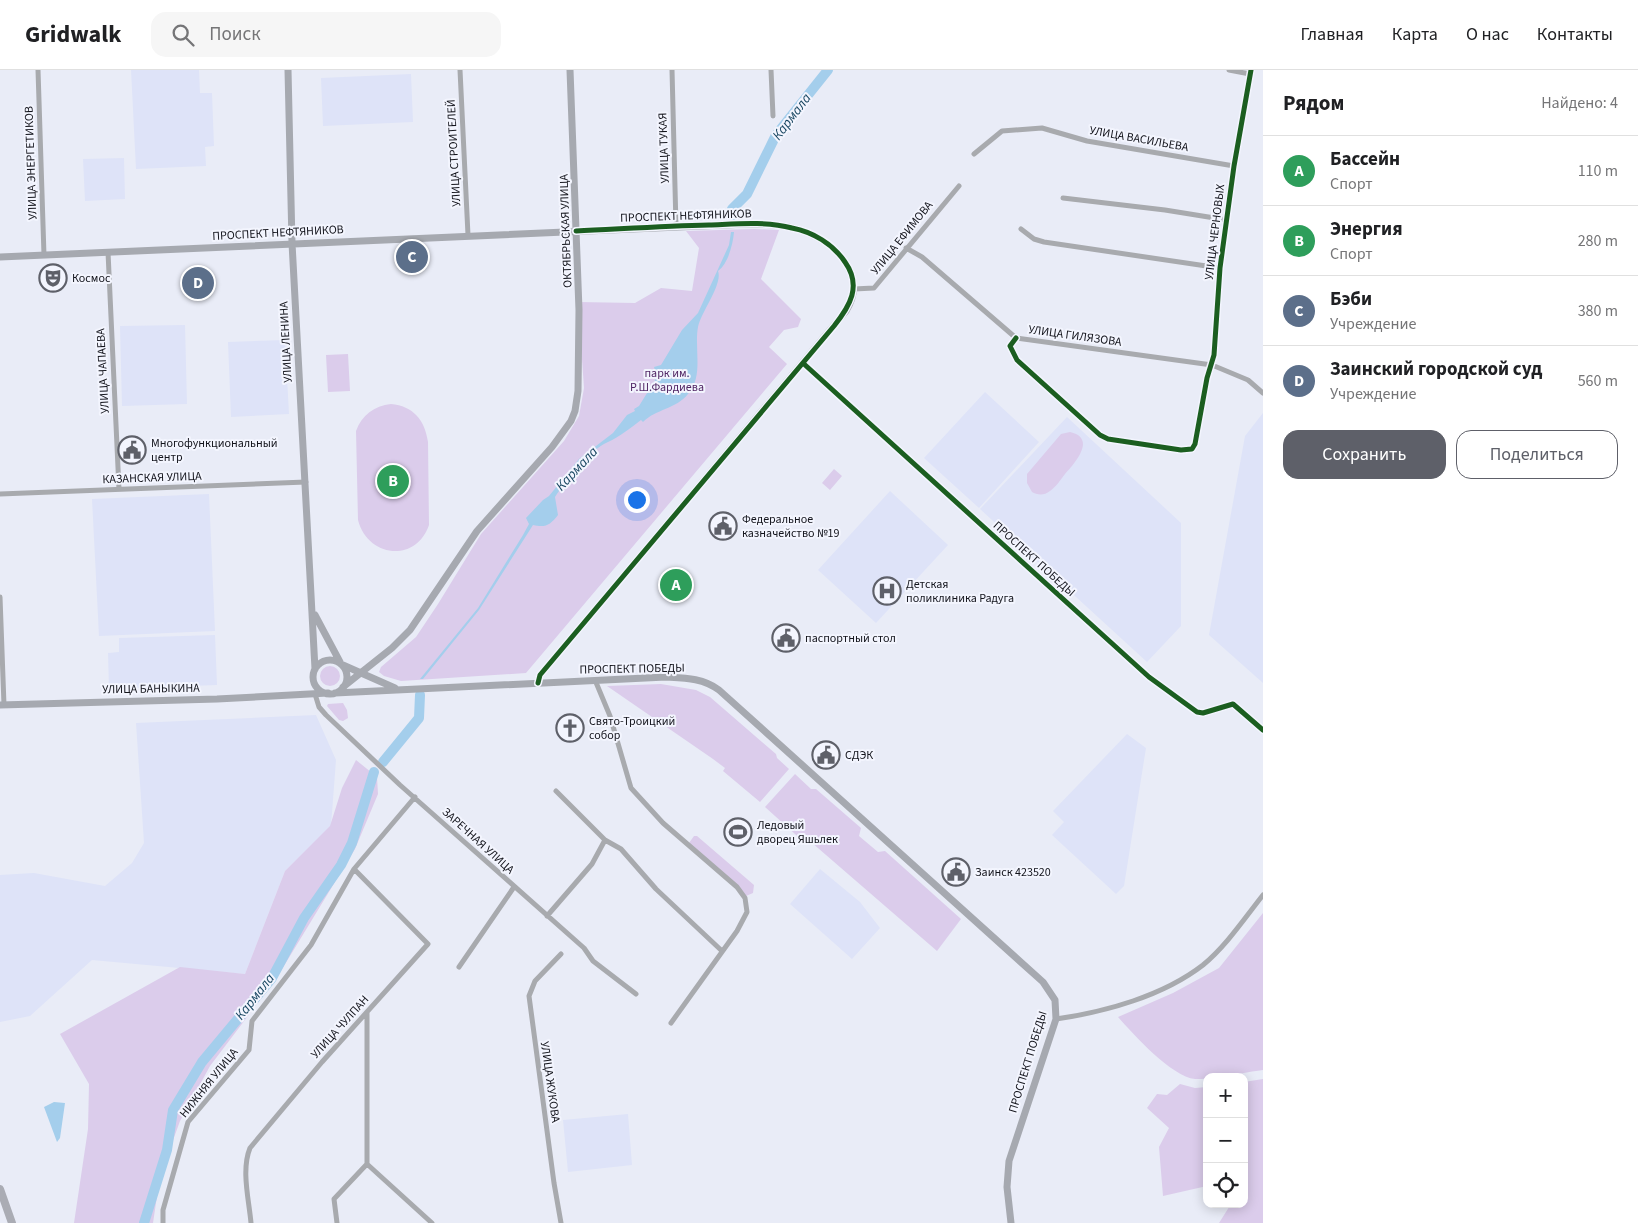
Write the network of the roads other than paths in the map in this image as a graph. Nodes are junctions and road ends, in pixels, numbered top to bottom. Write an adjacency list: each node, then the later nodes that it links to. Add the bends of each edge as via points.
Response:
1 (38, 70): 22 (street, УЛИЦА ЭНЕРГЕТИКОВ)
2 (288, 70): 19 (main road, УЛИЦА ЛЕНИНА)
3 (460, 70): 18 (street, УЛИЦА СТРОИТЕЛЕЙ)
4 (570, 70): 17 (main road, ОКТЯБРЬСКАЯ УЛИЦА)
5 (672, 70): 15 (street, УЛИЦА ТУКАЯ)
6 (771, 70): 9 (street)
7 (1229, 70): 8 (street)
8 (1251, 72): 11 (street, УЛИЦА ЧЕРНОВЫХ)
9 (773, 116)
10 (974, 154): 11 (street, УЛИЦА ВАСИЛЬЕВА, via 1002,131 1042,128 1087,141)
11 (1234, 166): 14 (street, УЛИЦА ЧЕРНОВЫХ)
12 (958, 186): 20 (street, УЛИЦА ЕФИМОВА)
13 (1063, 198): 14 (street)
14 (1227, 220): 24 (street, УЛИЦА ЧЕРНОВЫХ)
15 (676, 226): 17 (main road, ПРОСПЕКТ НЕФТЯНИКОВ); 25 (main road, ПРОСПЕКТ НЕФТЯНИКОВ, via 747,224 792,228 827,243 837,252 850,269)
16 (1021, 229): 24 (street, via 1044,242)
17 (576, 230): 18 (main road, ПРОСПЕКТ НЕФТЯНИКОВ); 37 (main road, ОКТЯБРЬСКАЯ УЛИЦА, via 578,391 571,421 477,531 410,630)
18 (468, 235): 19 (main road, ПРОСПЕКТ НЕФТЯНИКОВ)
19 (292, 243): 21 (main road, ПРОСПЕКТ НЕФТЯНИКОВ); 30 (main road, УЛИЦА ЛЕНИНА)
20 (906, 248): 25 (street, УЛИЦА ЕФИМОВА, via 874,288); 26 (street, УЛИЦА ГИЛЯЗОВА, via 922,256)
21 (108, 252): 22 (main road, ПРОСПЕКТ НЕФТЯНИКОВ); 31 (street, УЛИЦА ЧАПАЕВА)
22 (44, 254): 23 (main road, ПРОСПЕКТ НЕФТЯНИКОВ)
23 (0, 256)
24 (1220, 268): 28 (street, УЛИЦА ЧЕРНОВЫХ)
25 (854, 289): 27 (main road, via 846,311)
26 (1016, 338): 28 (street, УЛИЦА ГИЛЯЗОВА); 28 (street, УЛИЦА ЧЕРНОВЫХ, via 1010,346 1017,360 1100,435 1186,451 1195,444)
27 (804, 364): 39 (main road, via 605,596 540,675); 47 (street, ПРОСПЕКТ ПОБЕДЫ, via 1149,677 1198,712 1234,704)
28 (1212, 365): 29 (street, УЛИЦА ГИЛЯЗОВА, via 1248,380)
29 (1263, 393)
30 (306, 482): 31 (street, КАЗАНСКАЯ УЛИЦА); 34 (main road, УЛИЦА ЛЕНИНА)
31 (119, 489): 32 (street, КАЗАНСКАЯ УЛИЦА)
32 (0, 494)
33 (0, 597): 46 (street)
34 (313, 612): 35 (main road); 36 (main road, УЛИЦА ЛЕНИНА)
35 (341, 663): 36 (main road, via 326,660); 37 (main road); 41 (main road, via 347,674)
36 (315, 669): 40 (main road)
37 (361, 674): 41 (main road, ОКТЯБРЬСКАЯ УЛИЦА); 42 (main road)
38 (595, 680): 39 (main road, ПРОСПЕКТ ПОБЕДЫ); 55 (street, via 610,716 631,788 663,823 737,887 745,898 747,912); 60 (main road, ПРОСПЕКТ ПОБЕДЫ, via 681,678 714,686 1043,982 1055,1000)
39 (538, 682): 42 (main road, ПРОСПЕКТ ПОБЕДЫ)
40 (314, 683): 43 (main road, via 321,691); 44 (main road)
41 (344, 687): 43 (main road)
42 (397, 690): 43 (main road, ПРОСПЕКТ ПОБЕДЫ)
43 (331, 693): 45 (main road, ПРОСПЕКТ ПОБЕДЫ)
44 (302, 694): 45 (main road, УЛИЦА БАНЫКИНА); 46 (main road, УЛИЦА БАНЫКИНА)
45 (315, 694): 49 (street, ЗАРЕЧНАЯ УЛИЦА, via 326,715)
46 (2, 705)
47 (1263, 730)
48 (556, 791): 50 (street)
49 (415, 797): 51 (street, НИЖНЯЯ УЛИЦА); 52 (street, ЗАРЕЧНАЯ УЛИЦА)
50 (605, 840): 54 (street, via 592,864); 55 (street, via 621,849 656,889)
51 (354, 868): 59 (street, УЛИЦА ЧУЛПАН, via 428,944); 65 (street, НИЖНЯЯ УЛИЦА, via 311,945 252,1021 249,1050 188,1122 163,1210)
52 (514, 887): 54 (street, ЗАРЕЧНАЯ УЛИЦА); 57 (street)
53 (1263, 896): 60 (street, via 1222,946 1193,971 1146,996 1115,1007)
54 (547, 916): 58 (street, ЗАРЕЧНАЯ УЛИЦА, via 584,948 593,961)
55 (722, 952): 61 (street)
56 (561, 954): 69 (street, УЛИЦА ЖУКОВА, via 535,981 529,996)
57 (459, 967)
58 (636, 994)
59 (367, 1012): 62 (street); 66 (street, УЛИЦА ЧУЛПАН, via 250,1148 246,1168)
60 (1056, 1019): 70 (main road, ПРОСПЕКТ ПОБЕДЫ, via 1009,1160 1006,1187)
61 (671, 1023)
62 (367, 1164): 67 (street, via 334,1199); 68 (street)
63 (0, 1189): 64 (main road)
64 (12, 1223)
65 (164, 1223)
66 (251, 1223)
67 (337, 1223)
68 (432, 1223)
69 (561, 1223)
70 (1011, 1223)

